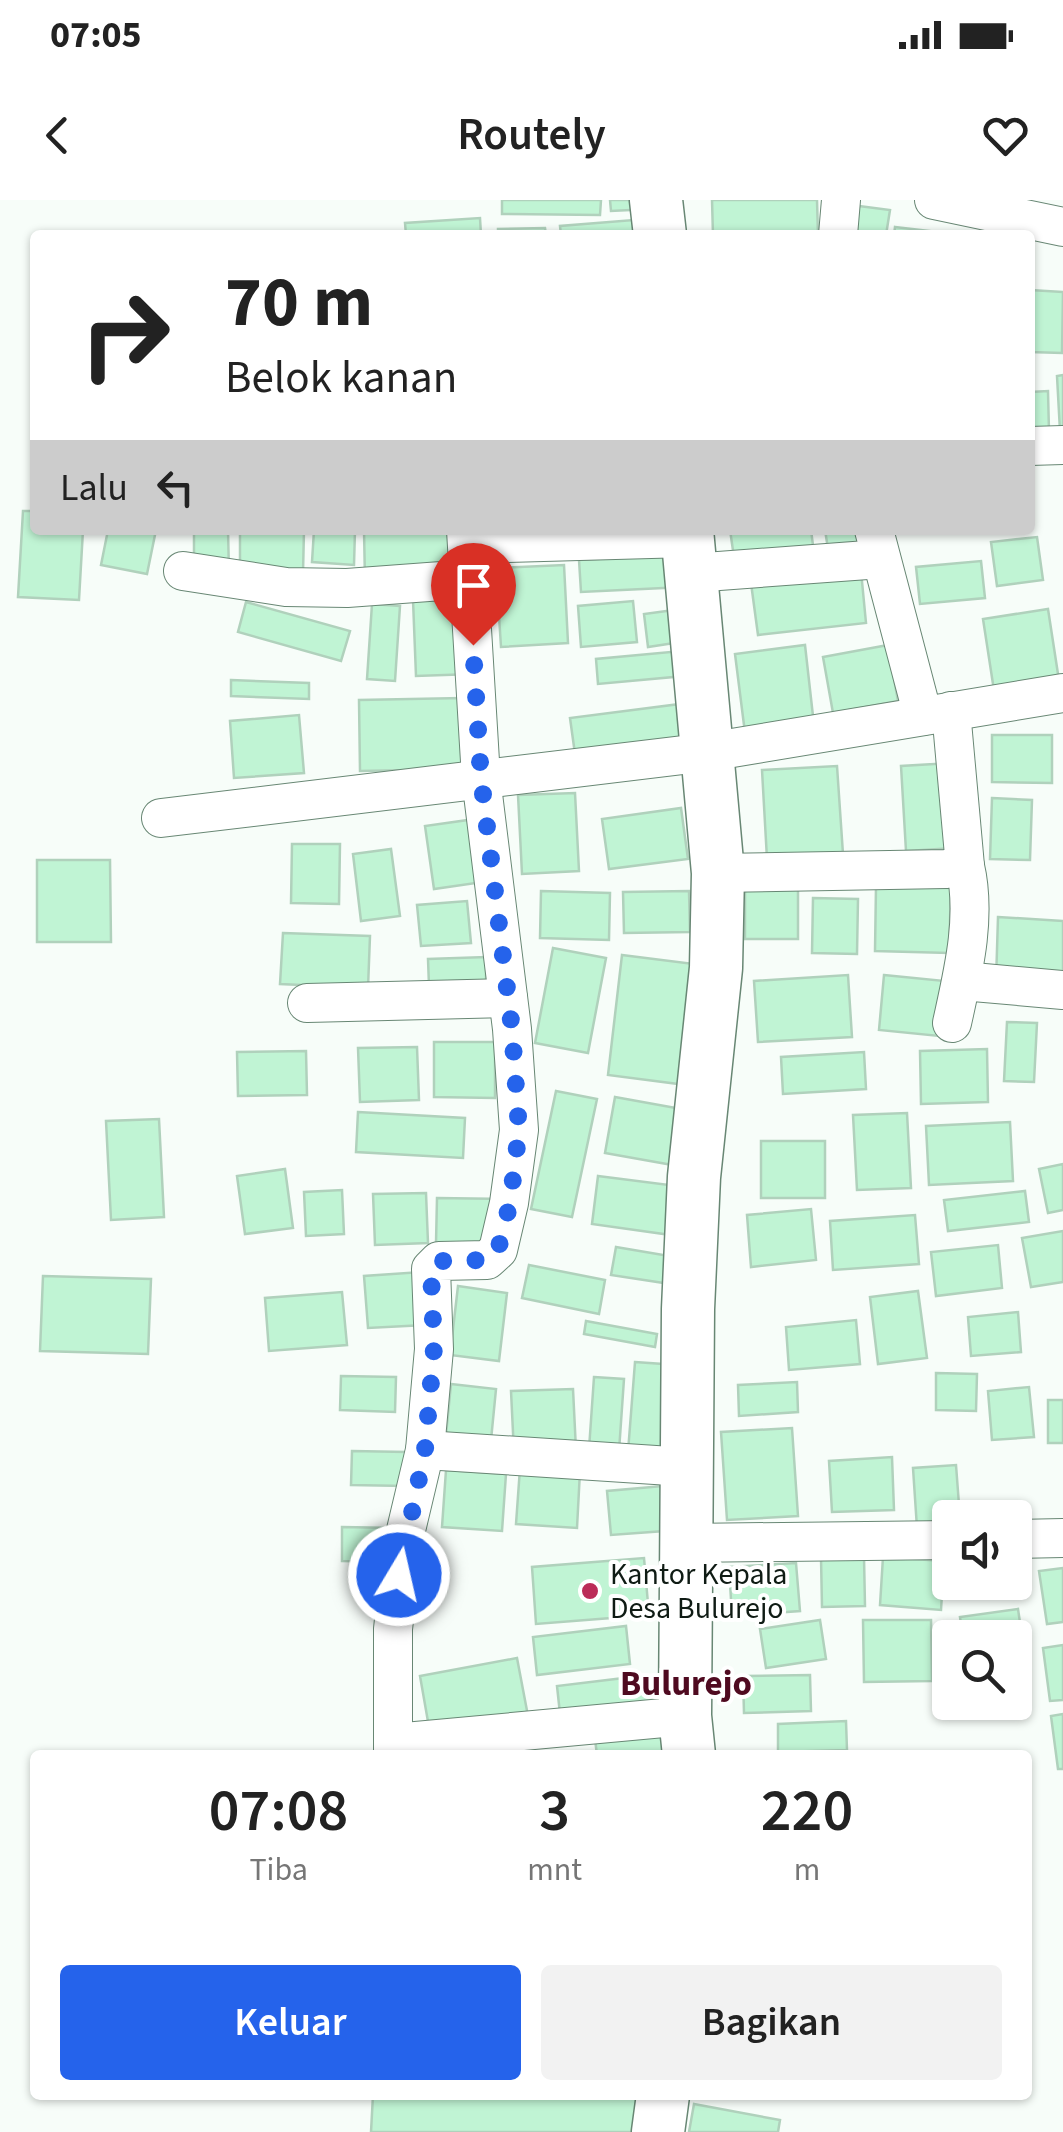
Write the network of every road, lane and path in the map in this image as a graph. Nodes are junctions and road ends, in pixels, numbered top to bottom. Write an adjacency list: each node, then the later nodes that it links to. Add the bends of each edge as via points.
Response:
1 (656, 200): 5 (street)
2 (841, 200): 6 (street)
3 (934, 200): 4 (street)
4 (1063, 228)
5 (659, 230)
6 (838, 230)
7 (1035, 446): 8 (street)
8 (1063, 446)
9 (877, 545): 10 (street); 14 (street)
10 (689, 547): 11 (street); 15 (street)
11 (468, 551): 12 (street, via 348,588); 16 (street)
12 (183, 571)
13 (1063, 693): 14 (street)
14 (937, 714): 15 (street); 18 (street)
15 (708, 752): 16 (street); 19 (street)
16 (481, 778): 17 (street); 22 (street)
17 (162, 818)
18 (965, 866): 19 (street); 20 (street, via 970,888)
19 (718, 873): 26 (street, via 716,968 694,1177)
20 (962, 981): 21 (street); 24 (street)
21 (1063, 990)
22 (508, 998): 23 (street); 25 (street, via 519,1130 510,1203 493,1256 440,1261 431,1270 434,1348)
23 (307, 1003)
24 (952, 1023)
25 (425, 1450): 26 (street); 32 (street, via 402,1548 393,1629)
26 (686, 1466): 30 (street)
27 (1063, 1538): 28 (street)
28 (1032, 1539)
29 (932, 1540): 30 (street)
30 (686, 1543): 31 (street)
31 (687, 1735): 32 (street)
32 (394, 1749)
33 (662, 2100): 34 (street)
34 (658, 2132)

